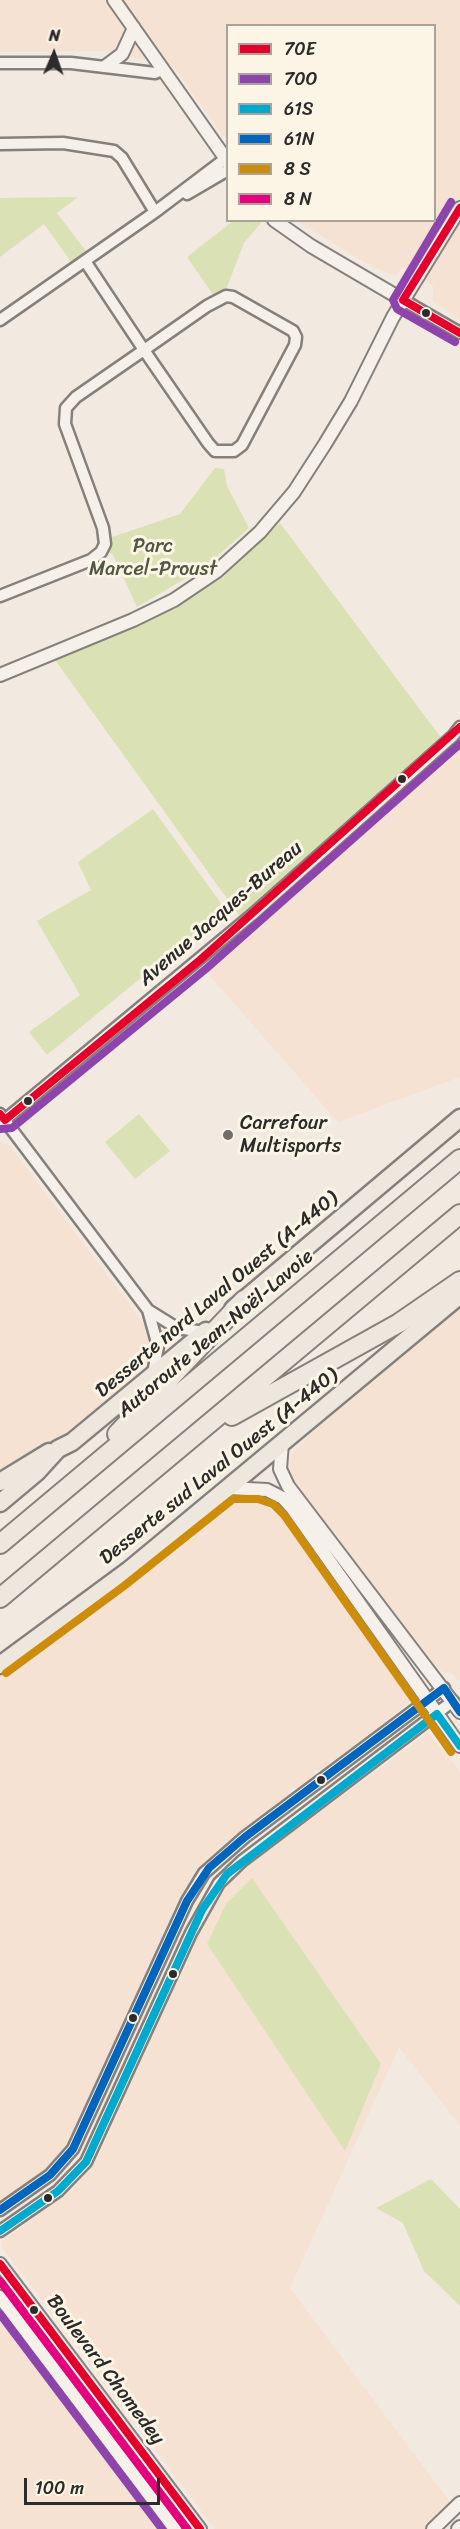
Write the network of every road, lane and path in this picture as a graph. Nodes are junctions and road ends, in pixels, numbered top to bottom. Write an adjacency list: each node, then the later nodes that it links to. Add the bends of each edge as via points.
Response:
1 (114, 0): 2 (street)
2 (134, 28): 4 (street, via 122,54); 5 (street)
3 (0, 63): 4 (street)
4 (106, 66): 5 (street, via 155,73)
5 (162, 70): 7 (street)
6 (0, 144): 10 (street, via 63,143 114,151)
7 (226, 163)
8 (226, 165): 10 (street)
9 (460, 208): 13 (street)
10 (155, 212): 12 (street)
11 (277, 222): 13 (street)
12 (85, 261): 14 (street); 16 (street)
13 (404, 300): 15 (street); 18 (street, via 314,462 281,508 244,548 205,580 160,607)
14 (0, 320)
15 (460, 333)
16 (144, 350): 16 (street, via 208,443 215,451 224,452 242,445 296,337 292,331 226,296); 17 (street, via 75,397 66,408 65,424 103,528 105,544 101,552 91,560)
17 (0, 597)
18 (0, 675)
19 (460, 727): 21 (street, Avenue Jacques-Bureau, via 252,915)
20 (460, 1118): 26 (main road, Desserte nord Laval Ouest (A-440))
21 (2, 1120): 27 (street)
22 (460, 1159): 35 (highway, Autoroute Jean-Noël-Lavoie)
23 (460, 1214): 30 (highway)
24 (460, 1281): 30 (highway, via 399,1323)
25 (460, 1295): 31 (main road, Desserte sud Laval Ouest (A-440))
26 (244, 1300): 28 (main road, Desserte nord Laval Ouest (A-440)); 35 (highway)
27 (148, 1310): 28 (street, via 177,1328); 29 (street, via 158,1346)
28 (204, 1332): 29 (main road, Desserte nord Laval Ouest (A-440))
29 (153, 1374): 32 (main road, Desserte nord Laval Ouest (A-440), via 72,1442)
30 (194, 1437): 38 (highway)
31 (282, 1443): 34 (main road, Desserte sud Laval Ouest (A-440)); 40 (street, via 280,1469 288,1486)
32 (58, 1449): 33 (main road, via 42,1454); 36 (main road, Desserte nord Laval Ouest (A-440))
33 (0, 1482)
34 (229, 1488): 39 (main road, Desserte sud Laval Ouest (A-440), via 101,1591); 41 (street, via 267,1490 287,1503)
35 (64, 1490): 37 (highway, Autoroute Jean-Noël-Lavoie)
36 (0, 1503)
37 (0, 1544)
38 (0, 1598)
39 (0, 1665)
40 (444, 1688): 41 (street); 42 (street)
41 (428, 1700): 43 (street); 45 (street, via 245,1837 204,1874 183,1910 73,2149 50,2175)
42 (456, 1707): 43 (street)
43 (437, 1714): 44 (street); 46 (street, via 246,1857 219,1883 190,1933 86,2162 58,2191)
44 (460, 1746)
45 (0, 2210)
46 (0, 2231)
47 (0, 2264): 51 (street, Boulevard Chomedey)
48 (0, 2297): 50 (street, Boulevard Chomedey)
49 (460, 2503): 52 (street)
50 (175, 2529)
51 (200, 2529)
52 (433, 2529)

